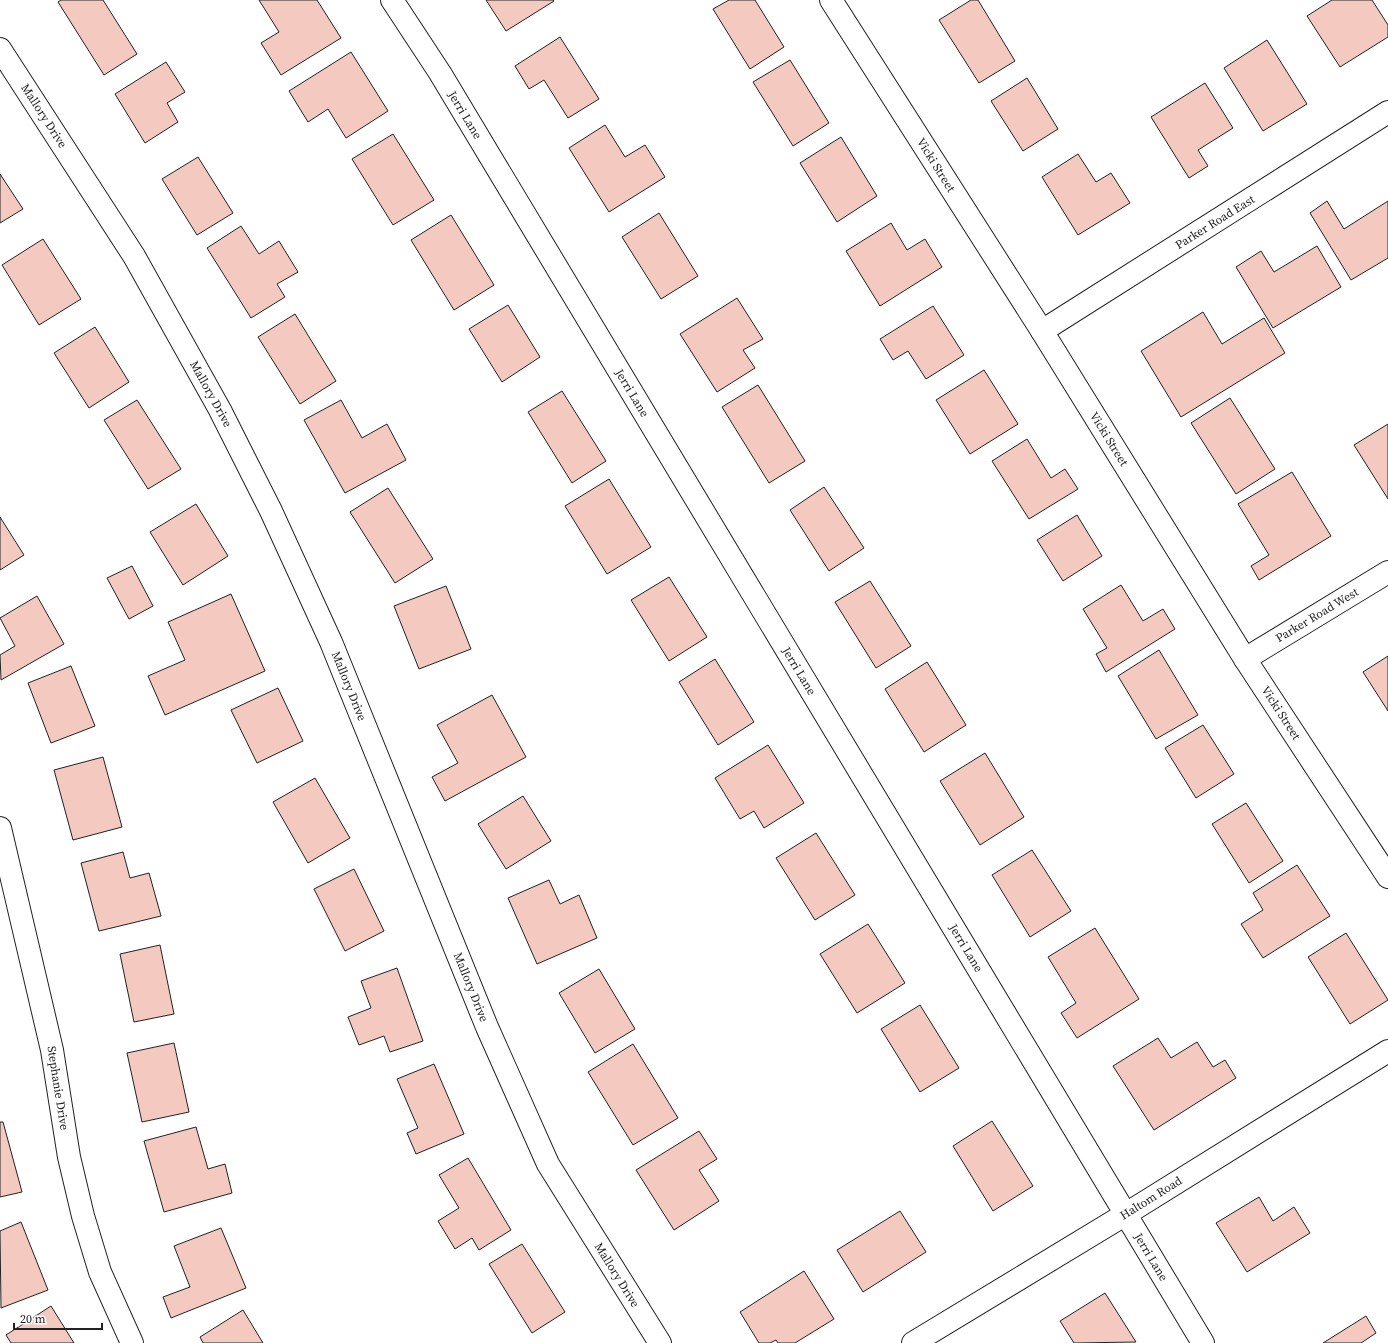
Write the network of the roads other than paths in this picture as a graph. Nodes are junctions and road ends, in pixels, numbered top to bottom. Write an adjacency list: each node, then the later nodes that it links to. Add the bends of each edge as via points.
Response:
1 (392, 0): 11 (street, Jerri Lane, via 440,73)
2 (833, 1): 5 (street, Vicki Street)
3 (0, 49): 13 (street, Mallory Drive, via 134,256 220,410 271,511 331,642 487,1027 548,1164)
4 (1388, 112): 5 (street, Parker Road East)
5 (1042, 331): 7 (street, Vicki Street)
6 (1388, 572): 7 (street, Parker Road West)
7 (1245, 659): 9 (street, Vicki Street)
8 (0, 828): 12 (street, Stephanie Drive, via 52,1050 69,1157 83,1216 100,1272)
9 (1388, 877)
10 (1388, 1051): 11 (street, Haltom Road)
11 (1126, 1214): 14 (street, Haltom Road); 15 (street, Jerri Lane)
12 (132, 1343)
13 (660, 1343)
14 (915, 1343)
15 (1203, 1343)

